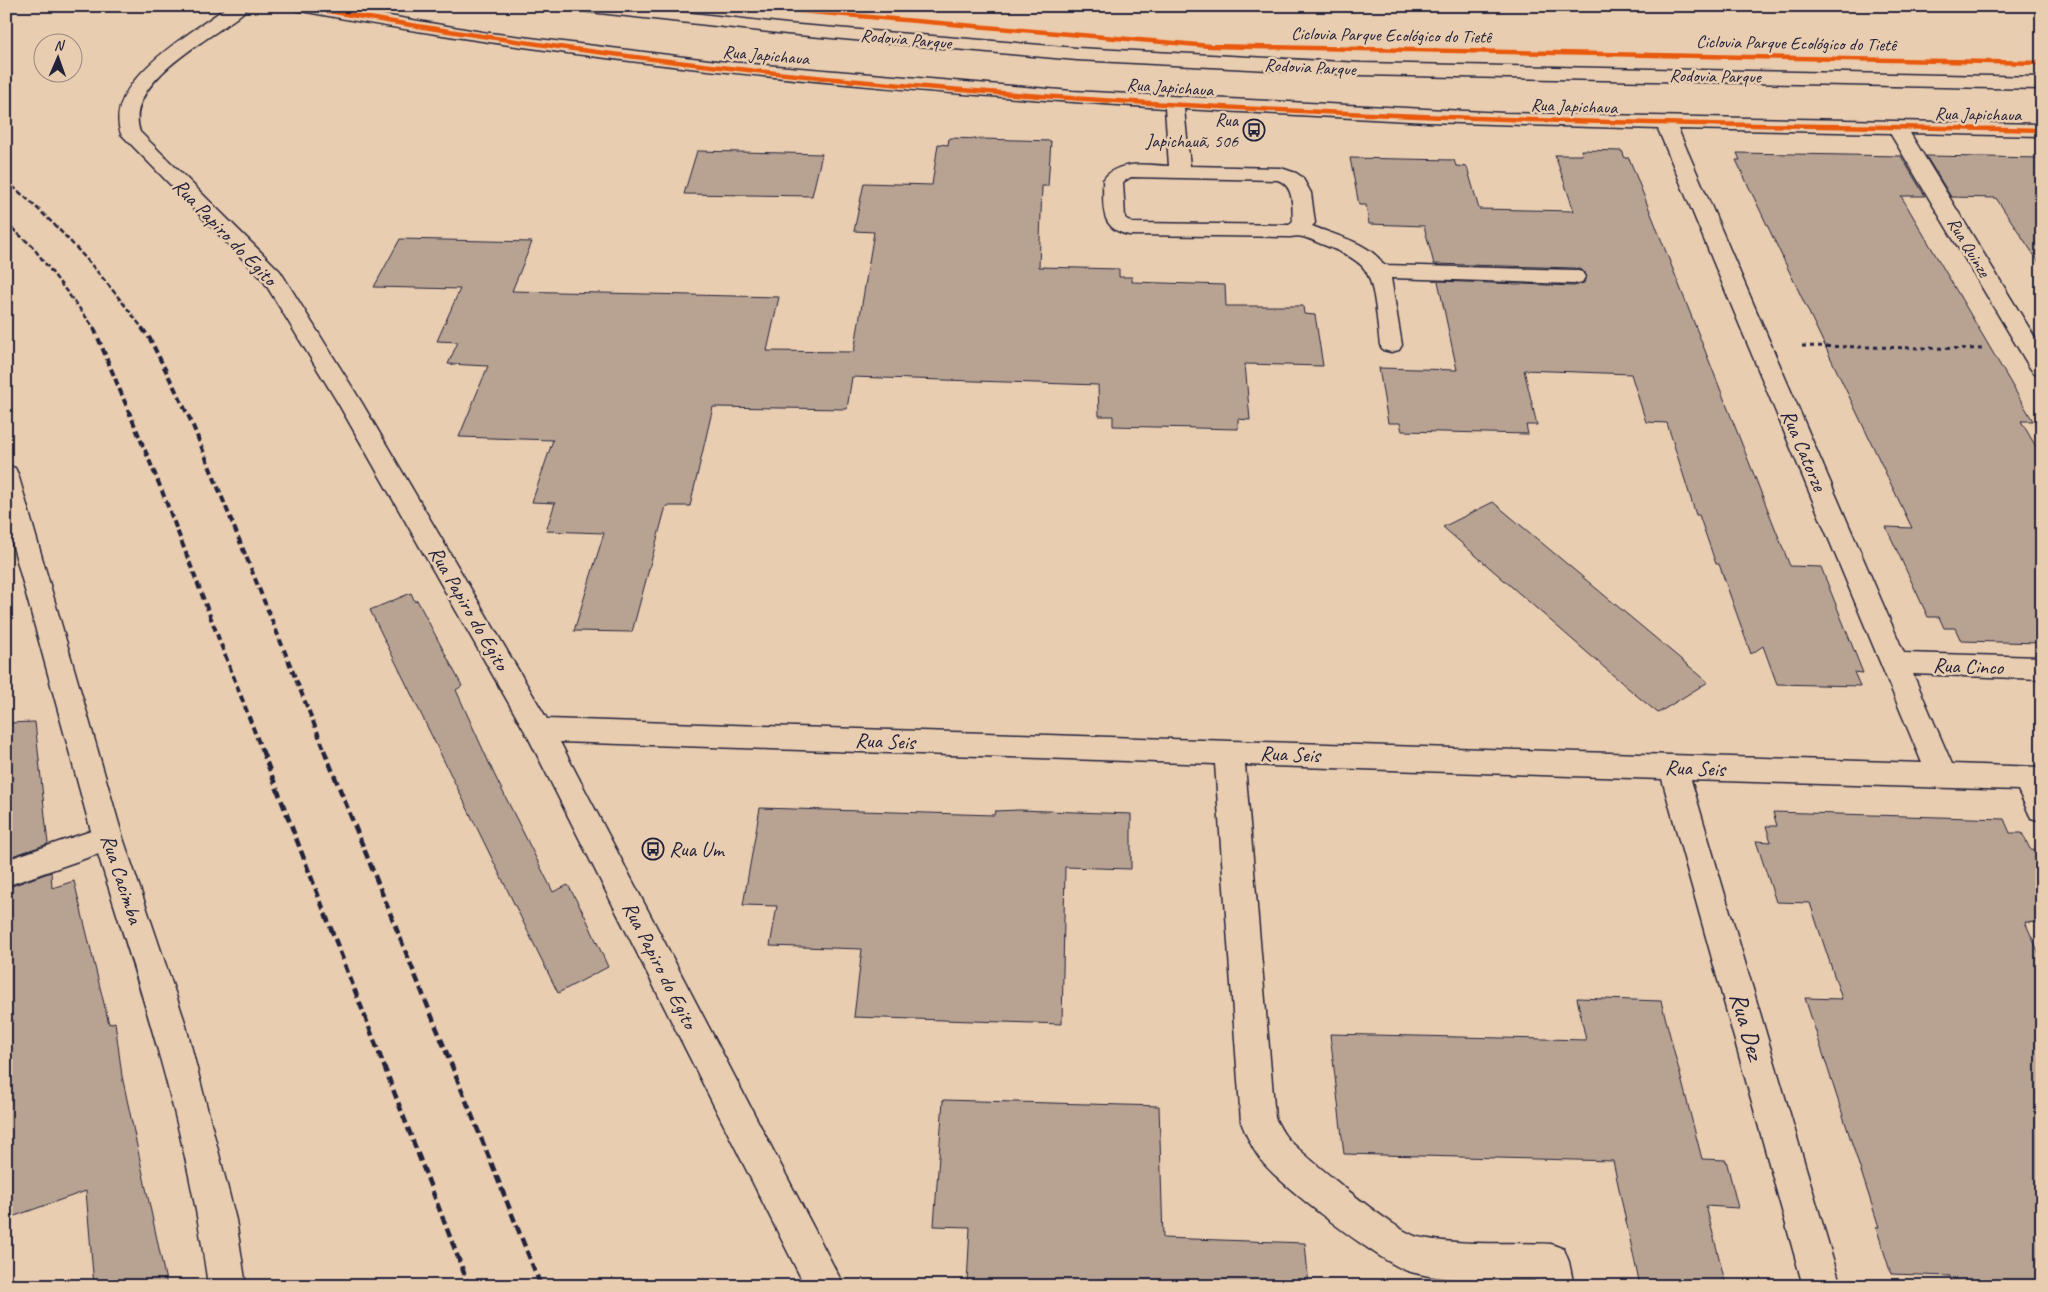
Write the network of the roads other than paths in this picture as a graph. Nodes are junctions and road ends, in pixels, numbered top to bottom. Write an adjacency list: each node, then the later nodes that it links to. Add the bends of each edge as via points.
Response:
1 (240, 6): 18 (street, Rua Papiro do Egito, via 152,74 134,94 127,111 127,125 131,134 272,276 350,403)
2 (301, 6): 5 (street, Rua Japichaua, via 482,37 708,65 998,91)
3 (581, 6): 4 (street, Rodovia Parque, via 787,29 1077,54 1351,69)
4 (2042, 83)
5 (1174, 102): 6 (street, Rua Japichaua, via 1431,116); 9 (street)
6 (1666, 124): 7 (street, Rua Japichaua); 16 (street, Rua Catorze)
7 (1896, 127): 8 (street, Rua Japichaua); 14 (street, Rua Quinze)
8 (2042, 130)
9 (1180, 172): 10 (street, via 1281,174 1293,178 1299,184 1304,223); 10 (street, via 1130,171 1120,174 1114,180 1115,219 1129,229 1291,231)
10 (1299, 228): 11 (street, via 1360,254)
11 (1377, 271): 12 (street); 13 (street)
12 (1574, 277)
13 (1391, 345)
14 (2042, 368)
15 (6, 474): 24 (street, Rua Cacimba)
16 (1895, 664): 17 (street, Rua Cinco); 21 (street, Rua Catorze)
17 (2042, 668)
18 (539, 730): 19 (street, Rua Seis); 27 (street, Rua Papiro do Egito)
19 (1229, 752): 20 (street, Rua Seis); 28 (street, via 1258,1122 1273,1148 1298,1172 1380,1236 1410,1254 1442,1259 1551,1262)
20 (1672, 767): 21 (street, Rua Seis); 29 (street, Rua Dez)
21 (1942, 775): 22 (street, Rua Seis)
22 (2034, 779): 23 (street)
23 (2042, 809)
24 (108, 838): 25 (street); 26 (street, Rua Cacimba, via 168,1022 218,1220)
25 (6, 873)
26 (227, 1286)
27 (825, 1286)
28 (1555, 1286)
29 (1822, 1286)

